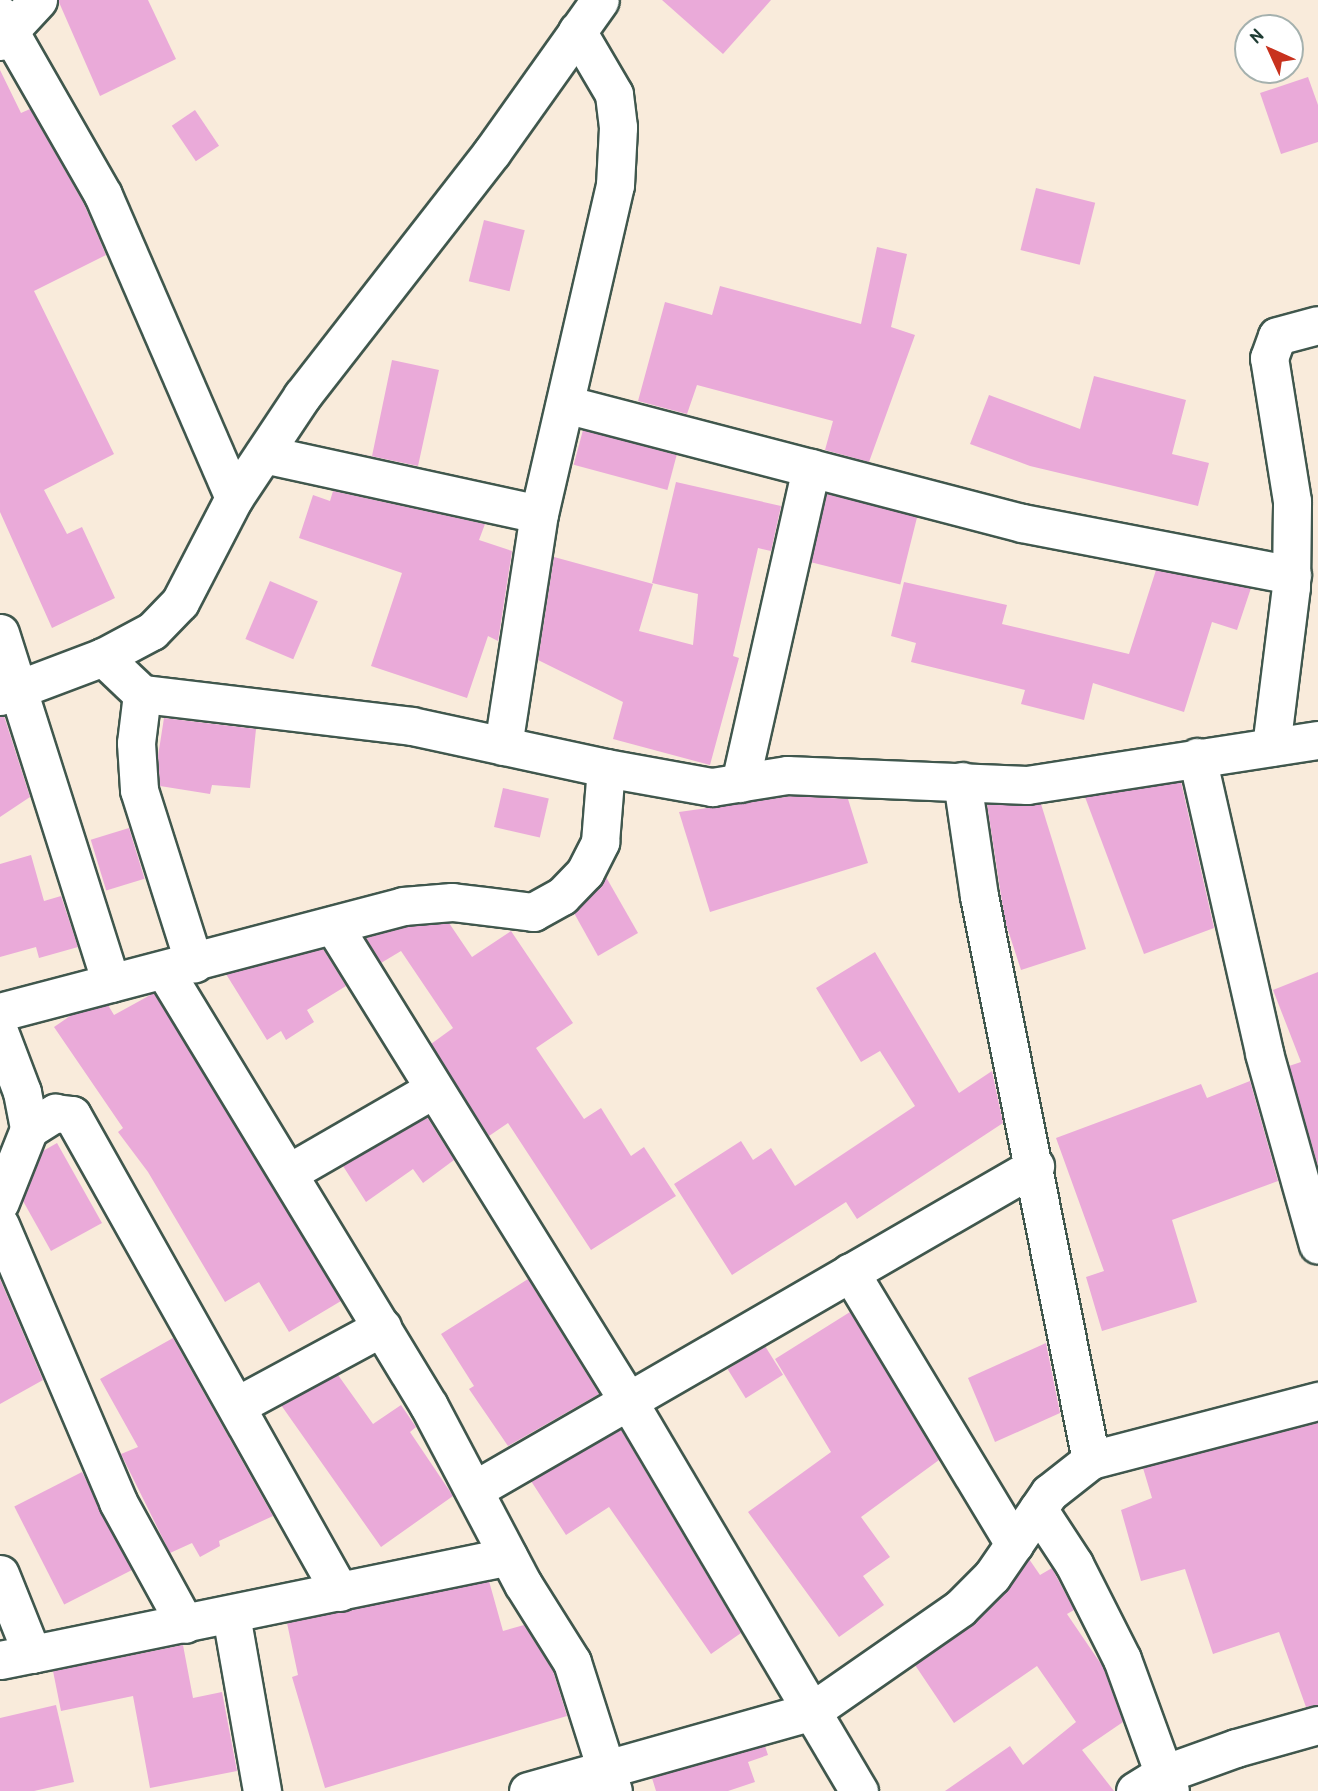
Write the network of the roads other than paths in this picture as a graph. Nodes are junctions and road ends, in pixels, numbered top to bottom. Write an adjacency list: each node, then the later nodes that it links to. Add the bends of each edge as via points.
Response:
1 (38, 0): 3 (street)
2 (600, 0): 4 (street)
3 (3, 29): 9 (street, via 103,195)
4 (577, 32): 6 (street, via 614,94 618,127 615,185); 7 (street, via 492,152 302,396)
5 (1318, 326): 11 (street, via 1277,335 1269,358 1292,501)
6 (565, 404): 8 (street); 10 (street)
7 (264, 454): 9 (street); 10 (street)
8 (811, 468): 11 (street, via 1022,523); 22 (street)
9 (234, 498): 13 (street, via 180,601 152,631)
10 (540, 514): 17 (street)
11 (1292, 575): 18 (street)
12 (0, 633): 14 (street)
13 (103, 657): 14 (street); 15 (street)
14 (8, 692): 25 (street)
15 (142, 694): 17 (street, via 412,726); 24 (street, via 136,743 139,790)
16 (1318, 740): 18 (street)
17 (503, 746): 20 (street)
18 (1271, 747): 19 (street)
19 (1197, 757): 21 (street, via 1027,786); 34 (street, via 1264,1053)
20 (606, 768): 22 (street, via 712,787); 23 (street, via 600,842 586,872 562,896 533,912 452,902 402,906)
21 (962, 781): 22 (street, via 787,775); 30 (street, via 979,896)
22 (740, 783)
23 (333, 925): 24 (street); 28 (street)
24 (179, 966): 25 (street); 31 (street)
25 (111, 983): 26 (street)
26 (0, 1012)
27 (0, 1034): 29 (street, via 22,1092)
28 (434, 1089): 31 (street); 37 (street)
29 (29, 1129): 32 (street); 39 (street, via 55,1114 72,1115)
30 (1035, 1166): 35 (street); 40 (street)
31 (290, 1172): 36 (street)
32 (0, 1202)
33 (0, 1225): 48 (street, via 118,1502)
34 (1318, 1245)
35 (850, 1272): 37 (street); 43 (street)
36 (382, 1327): 39 (street); 41 (street)
37 (627, 1399): 41 (street); 50 (street)
38 (1318, 1401): 40 (street)
39 (238, 1405): 46 (street)
40 (1091, 1460): 42 (street, via 1049,1493)
41 (474, 1490): 44 (street)
42 (1038, 1509): 43 (street); 53 (street, via 1074,1564 1122,1659)
43 (1014, 1544): 50 (street, via 992,1576 960,1608)
44 (508, 1556): 46 (street); 52 (street, via 572,1662)
45 (0, 1574): 49 (street)
46 (340, 1591): 47 (street)
47 (231, 1615): 48 (street); 54 (street)
48 (185, 1624): 49 (street)
49 (16, 1657)
50 (812, 1711): 52 (street); 56 (street)
51 (1318, 1725): 53 (street)
52 (611, 1780): 55 (street)
53 (1155, 1786)
54 (262, 1791)
55 (528, 1791)
56 (859, 1791)

